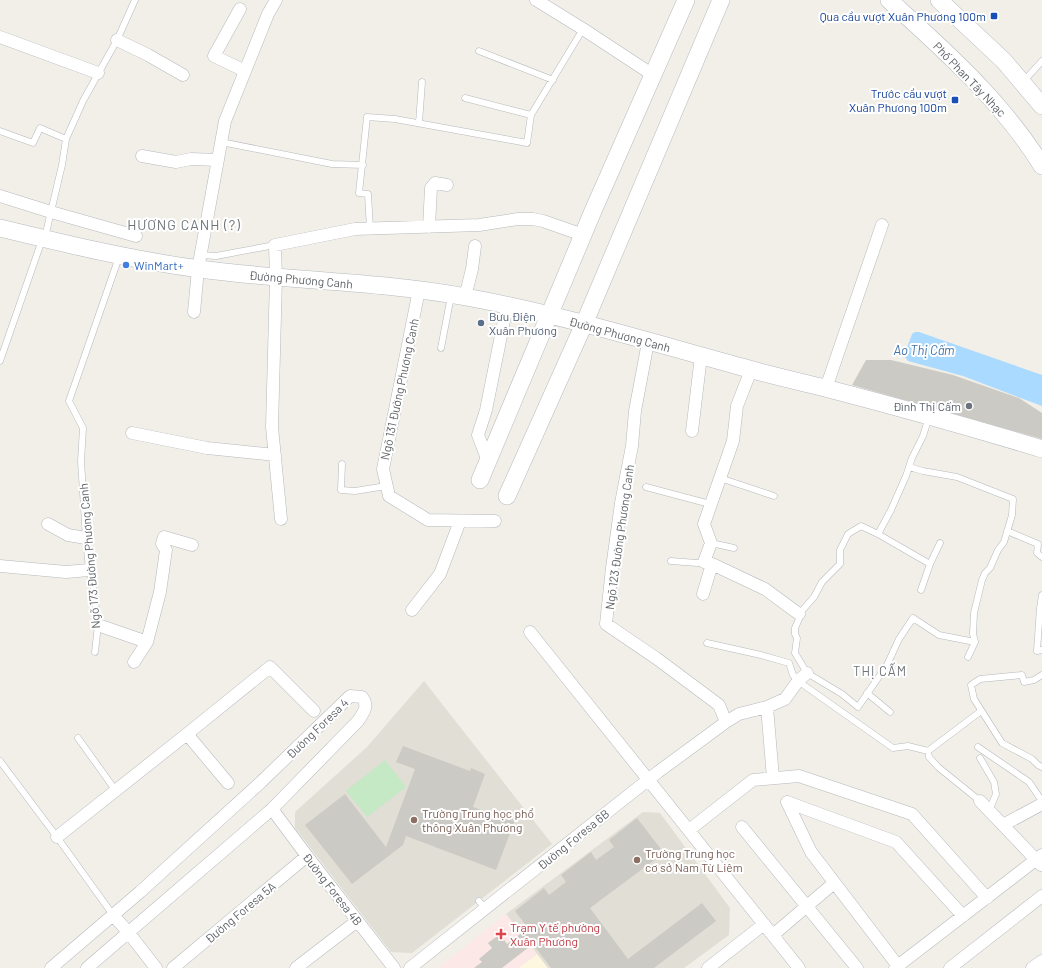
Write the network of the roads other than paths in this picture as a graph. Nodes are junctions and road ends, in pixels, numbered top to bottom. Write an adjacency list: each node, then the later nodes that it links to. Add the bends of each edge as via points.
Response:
1 (135, 0): 11 (lane)
2 (276, 0): 14 (street)
3 (536, 0): 9 (street)
4 (686, 0): 17 (street)
5 (721, 0): 52 (street)
6 (889, 0): 31 (street, Phố Phan Tây Nhạc, via 960,65 996,103)
7 (939, 0): 20 (street)
8 (240, 8): 14 (street, via 214,56)
9 (583, 29): 17 (street); 18 (lane)
10 (0, 37): 15 (street)
11 (117, 40): 15 (lane); 16 (street)
12 (478, 51): 18 (lane)
13 (1042, 61): 20 (lane)
14 (245, 71): 27 (street, via 225,121)
15 (98, 73): 26 (lane)
16 (183, 75)
17 (653, 75): 40 (street)
18 (553, 80): 23 (lane)
19 (422, 82): 24 (lane)
20 (1023, 82): 22 (street)
21 (465, 98): 23 (lane)
22 (1041, 101)
23 (531, 115): 24 (lane, via 527,143)
24 (419, 123): 30 (lane, via 367,117)
25 (0, 130): 26 (lane, via 33,143 40,128)
26 (66, 139): 34 (lane)
27 (221, 142): 29 (street); 30 (lane, via 332,164)
28 (142, 156): 29 (street, via 176,162 191,159)
29 (218, 160): 45 (street)
30 (363, 165): 38 (lane, via 359,193 368,194)
31 (1042, 166)
32 (447, 185): 36 (street, via 435,183 431,188)
33 (0, 196): 34 (street)
34 (52, 212): 39 (street); 41 (lane)
35 (882, 224): 58 (street)
36 (429, 227): 38 (street); 40 (street, via 533,219)
37 (0, 228): 41 (street, Đường Phương Canh)
38 (370, 229): 42 (street)
39 (136, 236)
40 (583, 236): 51 (street)
41 (43, 239): 44 (street, Đường Phương Canh); 56 (lane)
42 (275, 245): 45 (lane, via 216,256); 46 (street)
43 (475, 246): 48 (street, via 472,269)
44 (120, 255): 45 (street, Đường Phương Canh); 80 (lane, Ngõ 173 Đường Phương Canh, via 69,401 83,428 81,461)
45 (200, 262): 46 (street, Đường Phương Canh); 50 (street)
46 (276, 278): 47 (street, Đường Phương Canh); 63 (street, via 272,427)
47 (419, 290): 48 (street, Đường Phương Canh); 69 (street, Ngõ 131 Đường Phương Canh, via 383,469)
48 (458, 296): 49 (street, Đường Phương Canh); 54 (lane)
49 (508, 306): 51 (street, Đường Phương Canh); 64 (street, via 486,410 478,435)
50 (194, 312)
51 (550, 316): 52 (street, Đường Phương Canh); 64 (street)
52 (584, 324): 53 (street, Đường Phương Canh); 71 (street)
53 (648, 342): 55 (street, Đường Phương Canh); 114 (street, Ngõ 123 Đường Phương Canh, via 621,503 606,624 719,705)
54 (441, 348)
55 (701, 356): 57 (street, Đường Phương Canh); 60 (street)
56 (0, 361)
57 (751, 370): 58 (street, Đường Phương Canh); 67 (street, via 737,406 733,441)
58 (826, 388): 59 (street, Đường Phương Canh)
59 (929, 416): 62 (street, Đường Phương Canh); 66 (lane)
60 (692, 430)
61 (132, 433): 63 (street, via 207,448)
62 (1042, 449)
63 (275, 455): 74 (street)
64 (488, 461): 68 (street)
65 (342, 464): 69 (lane, via 341,490 355,491)
66 (909, 467): 78 (lane, via 957,476 1014,499); 79 (lane)
67 (720, 478): 72 (lane); 73 (street)
68 (480, 480)
69 (386, 486): 75 (street, Ngõ 131 Đường Phương Canh, via 389,496 428,520)
70 (646, 487): 73 (lane)
71 (508, 496)
72 (774, 496)
73 (710, 504): 81 (street, via 704,524)
74 (281, 519)
75 (460, 520): 76 (street, Ngõ 131 Đường Phương Canh); 94 (street, via 440,574)
76 (495, 521)
77 (48, 524): 80 (street, via 68,535)
78 (1007, 531): 85 (lane, via 1038,544 1037,554); 99 (lane, via 1004,542 982,580 974,613)
79 (878, 534): 88 (lane); 95 (lane, via 861,526 848,534 840,550 840,564 822,582 814,597)
80 (86, 538): 90 (lane, Ngõ 173 Đường Phương Canh)
81 (711, 543): 84 (lane); 87 (street)
82 (940, 543): 88 (lane)
83 (192, 545): 98 (street, via 164,537 162,544 166,550 160,592)
84 (734, 548)
85 (1042, 557)
86 (671, 561): 87 (lane)
87 (708, 563): 92 (street); 95 (street, via 765,589)
88 (930, 564): 91 (lane)
89 (0, 566): 90 (street, via 66,572)
90 (89, 570): 96 (lane, Ngõ 173 Đường Phương Canh)
91 (921, 590)
92 (703, 594)
93 (1042, 596): 101 (lane, via 1037,651)
94 (412, 610)
95 (799, 614): 103 (lane, via 795,628)
96 (98, 625): 98 (street); 102 (lane, Ngõ 173 Đường Phương Canh)
97 (530, 632): 123 (street)
98 (147, 642): 105 (street)
99 (975, 642): 104 (lane); 109 (lane, via 939,635 913,618 887,665)
100 (707, 643): 106 (lane)
101 (1042, 650)
102 (95, 652)
103 (795, 653): 106 (lane); 108 (lane)
104 (968, 657)
105 (134, 662)
106 (786, 662): 108 (lane, via 789,662 793,675)
107 (1042, 675): 112 (lane, via 1024,682 1022,674 980,679 971,685 974,699)
108 (802, 677): 109 (lane, via 842,694 858,707); 110 (street, Đường Foresa 6B, via 785,699); 118 (lane, via 893,748 908,746)
109 (867, 693): 113 (lane)
110 (767, 707): 114 (street, Đường Foresa 6B, via 739,714); 122 (street)
111 (314, 710): 115 (street, via 270,667)
112 (981, 711): 118 (lane); 121 (lane, via 1002,743 1032,758)
113 (890, 712)
114 (726, 722): 123 (street, Đường Foresa 6B)
115 (187, 734): 124 (street); 125 (street)
116 (78, 738): 125 (lane)
117 (978, 747): 127 (lane, via 1029,782)
118 (928, 752): 126 (lane, via 938,767)
119 (980, 758): 129 (lane, via 994,782 996,794)
120 (0, 761): 133 (lane)
121 (1042, 768)
122 (773, 778): 132 (street, via 753,780); 138 (street, via 799,776 912,814)
123 (648, 779): 132 (street); 154 (street, Đường Foresa 6B, via 482,905)
124 (228, 783)
125 (116, 791): 133 (street)
126 (980, 801): 129 (street)
127 (1042, 802): 130 (street)
128 (272, 809): 134 (street, Đường Foresa 4B); 140 (street, Đường Foresa 4, via 358,720 365,711 366,705 362,697 350,696 261,782); 144 (street, Đường Foresa 4)
129 (989, 811): 130 (street)
130 (1003, 825): 135 (street)
131 (742, 827): 139 (street)
132 (689, 830): 143 (street)
133 (57, 837): 140 (lane)
134 (307, 856): 142 (street, Đường Foresa 4B); 151 (street, Đường Foresa 5A)
135 (1040, 860): 138 (street)
136 (834, 883): 139 (street); 141 (street, via 811,852 786,802 896,842); 147 (street)
137 (1042, 896): 158 (street)
138 (987, 898): 141 (street)
139 (807, 907): 145 (street); 157 (street)
140 (114, 915): 144 (street); 148 (street, Đường Foresa 4)
141 (963, 916): 147 (street)
142 (357, 920): 152 (street); 153 (street, Đường Foresa 4B)
143 (764, 924): 145 (street); 155 (street)
144 (128, 932): 149 (street, Đường Foresa 4); 150 (street)
145 (773, 935): 156 (street)
146 (1042, 960): 159 (street)
147 (896, 967)
148 (51, 968)
149 (87, 968)
150 (156, 968)
151 (174, 968)
152 (296, 968)
153 (394, 968)
154 (410, 968)
155 (708, 968)
156 (800, 968)
157 (857, 968)
158 (950, 968)
159 (1032, 968)

